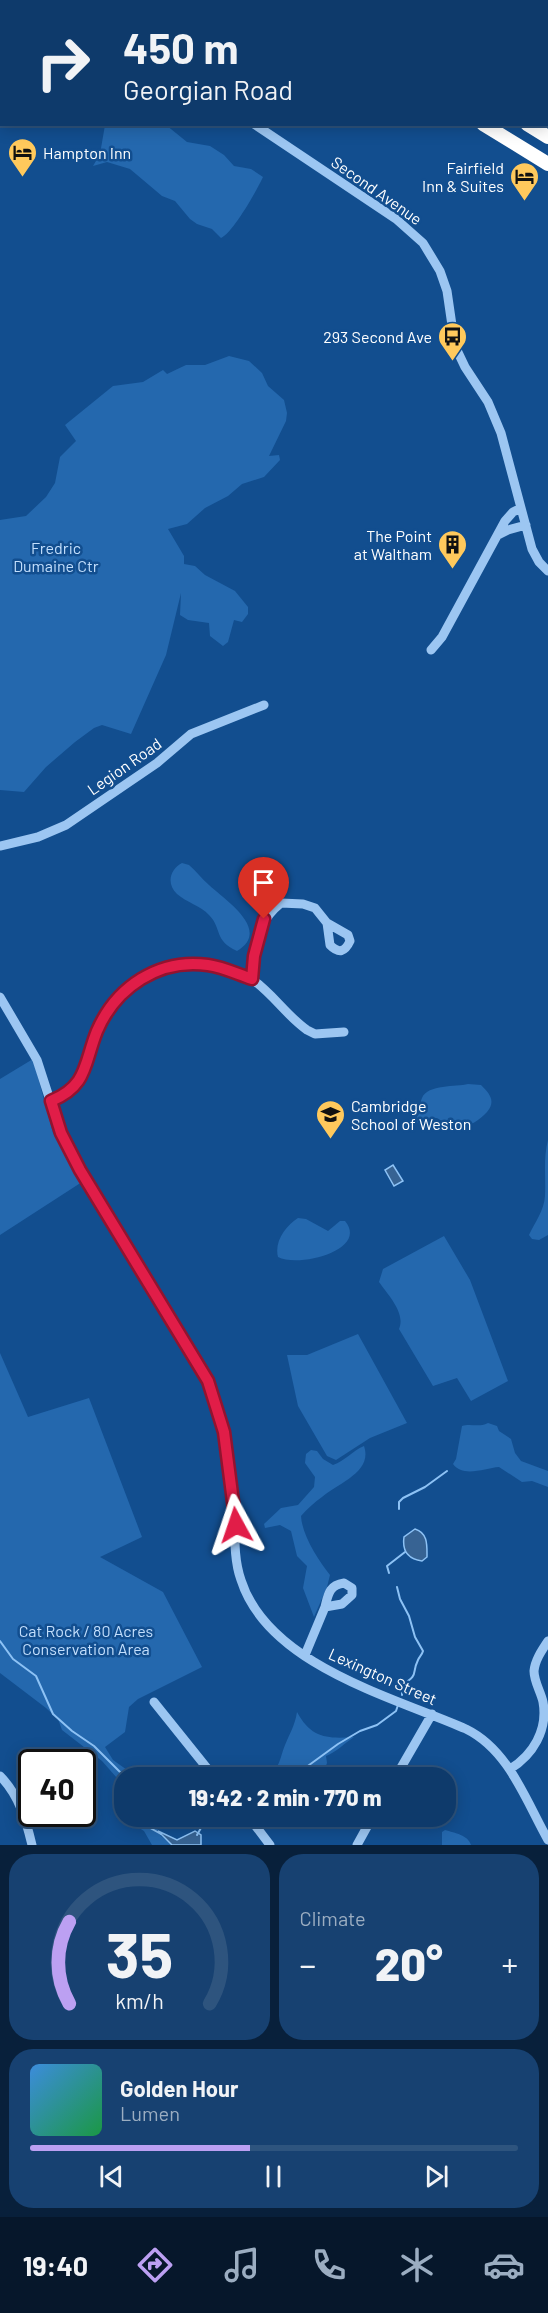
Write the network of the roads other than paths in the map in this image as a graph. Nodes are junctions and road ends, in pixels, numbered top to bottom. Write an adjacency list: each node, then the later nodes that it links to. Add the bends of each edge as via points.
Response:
1 (257, 126): 6 (street, Second Avenue, via 396,219 429,251 446,286 455,346 498,425)
2 (486, 126): 5 (highway)
3 (530, 126): 4 (highway)
4 (548, 137)
5 (548, 164)
6 (521, 508): 7 (street, Second Avenue); 8 (street, via 507,518)
7 (526, 525): 8 (street, via 504,531); 9 (street, Second Avenue, via 535,555)
8 (495, 539): 10 (street, via 442,637)
9 (548, 571)
10 (431, 650)
11 (264, 705): 12 (street, Legion Road, via 191,734 157,763 66,825)
12 (0, 846)
13 (327, 923): 14 (street, via 315,908 281,903 264,919)
14 (252, 979): 16 (street, via 307,1030 315,1034); 17 (street, via 214,966 194,964 166,967 140,979 109,1008 82,1078)
15 (0, 997): 17 (street, Lexington Street, via 35,1055)
16 (344, 1032)
17 (51, 1101): 20 (street, Lexington Street, via 61,1133 80,1170 210,1387 225,1438 235,1507 237,1564 244,1590 269,1626)
18 (325, 1607): 20 (street)
19 (548, 1641): 25 (street, via 534,1669 544,1704 544,1726 530,1751)
20 (305, 1655): 22 (street, Lexington Street, via 341,1676)
21 (154, 1702): 23 (street)
22 (432, 1714): 24 (street); 25 (street, Lexington Street, via 479,1736)
23 (206, 1767)
24 (401, 1767)
25 (510, 1769): 27 (street, Lexington Street)
26 (0, 1776): 32 (street, via 20,1806)
27 (534, 1815): 28 (street, Lexington Street); 31 (street, Lexington Street)
28 (548, 1824)
29 (256, 1827): 33 (street)
30 (367, 1827): 34 (street)
31 (548, 1840)
32 (32, 1845)
33 (270, 1845)
34 (357, 1845)

